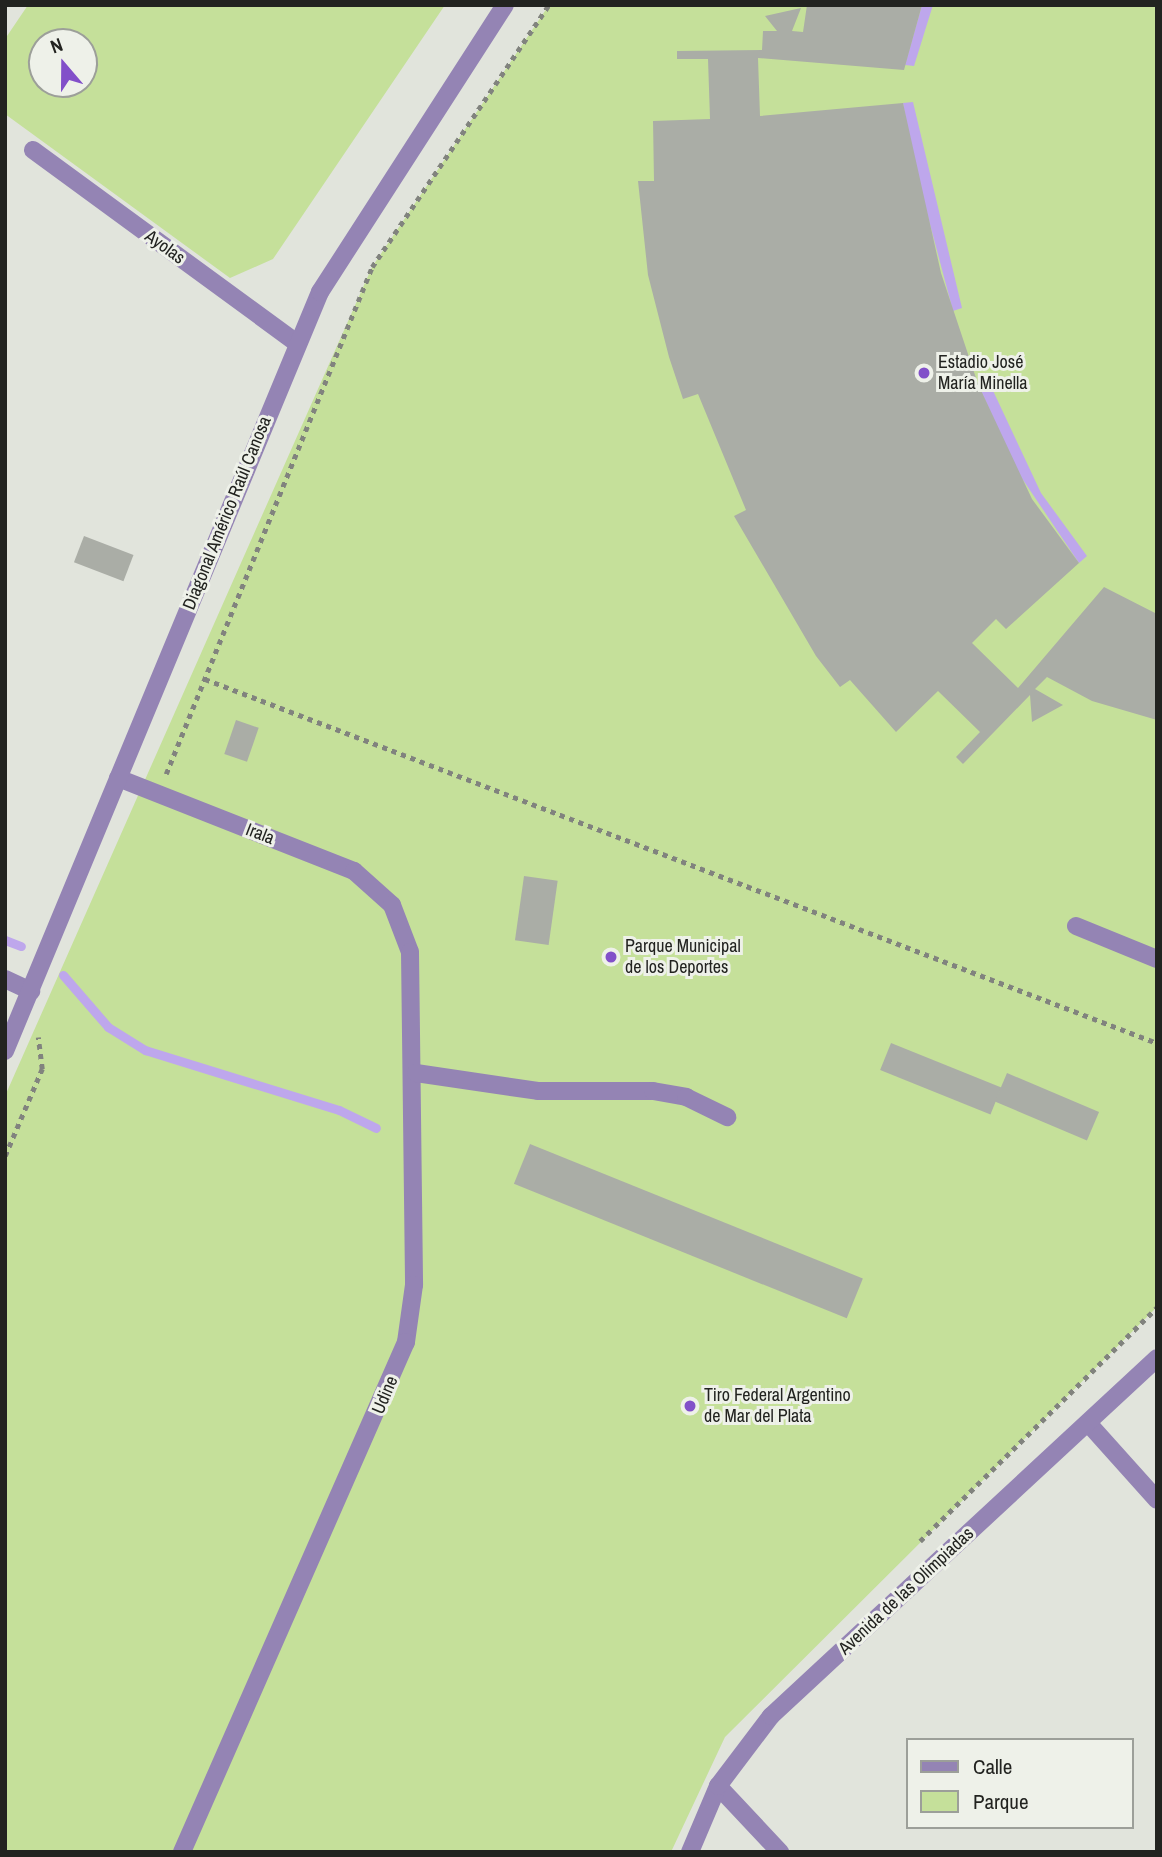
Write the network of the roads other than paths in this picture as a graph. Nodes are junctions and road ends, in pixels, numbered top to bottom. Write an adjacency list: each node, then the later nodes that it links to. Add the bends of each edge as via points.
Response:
1 (505, 5): 3 (street, Diagonal Américo Raúl Canosa, via 343,249)
2 (33, 150): 3 (street, Ayolas)
3 (297, 343): 4 (street, Diagonal Américo Raúl Canosa)
4 (118, 778): 5 (street, Irala, via 354,871); 9 (street, Diagonal Américo Raúl Canosa)
5 (392, 905): 11 (street, Udine, via 410,952)
6 (1076, 926): 7 (street)
7 (1157, 958)
8 (5, 979): 9 (street)
9 (34, 984): 10 (street, Diagonal Américo Raúl Canosa)
10 (5, 1051)
11 (416, 1073): 12 (street, via 538,1091 653,1091 686,1097); 17 (street, Udine, via 414,1285 406,1342)
12 (727, 1117)
13 (1157, 1358): 14 (street, Avenida de las Olimpiadas)
14 (1088, 1423): 15 (street); 16 (street, Avenida de las Olimpiadas, via 771,1716)
15 (1157, 1500)
16 (718, 1786): 18 (street, Avenida de las Olimpiadas); 19 (street)
17 (182, 1852)
18 (690, 1852)
19 (780, 1852)

